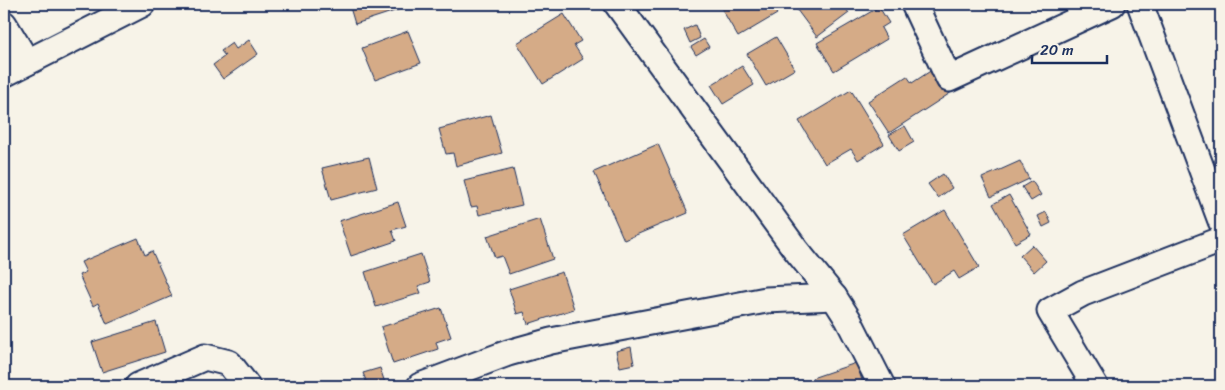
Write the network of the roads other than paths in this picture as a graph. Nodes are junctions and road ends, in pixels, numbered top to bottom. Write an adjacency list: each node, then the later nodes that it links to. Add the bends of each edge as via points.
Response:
1 (142, 4): 7 (street)
2 (617, 4): 11 (street, via 796,250)
3 (914, 4): 4 (street, via 949,79)
4 (1112, 4)
5 (1140, 4): 9 (street)
6 (4, 24): 7 (street)
7 (27, 62): 8 (street)
8 (4, 74)
9 (1221, 221)
10 (1221, 240): 16 (street, via 1083,293 1050,311)
11 (834, 297): 14 (street, via 766,300 551,342 508,353); 15 (street)
12 (138, 386): 13 (street, via 205,357 229,363)
13 (247, 386)
14 (420, 386)
15 (882, 386)
16 (1095, 386)

